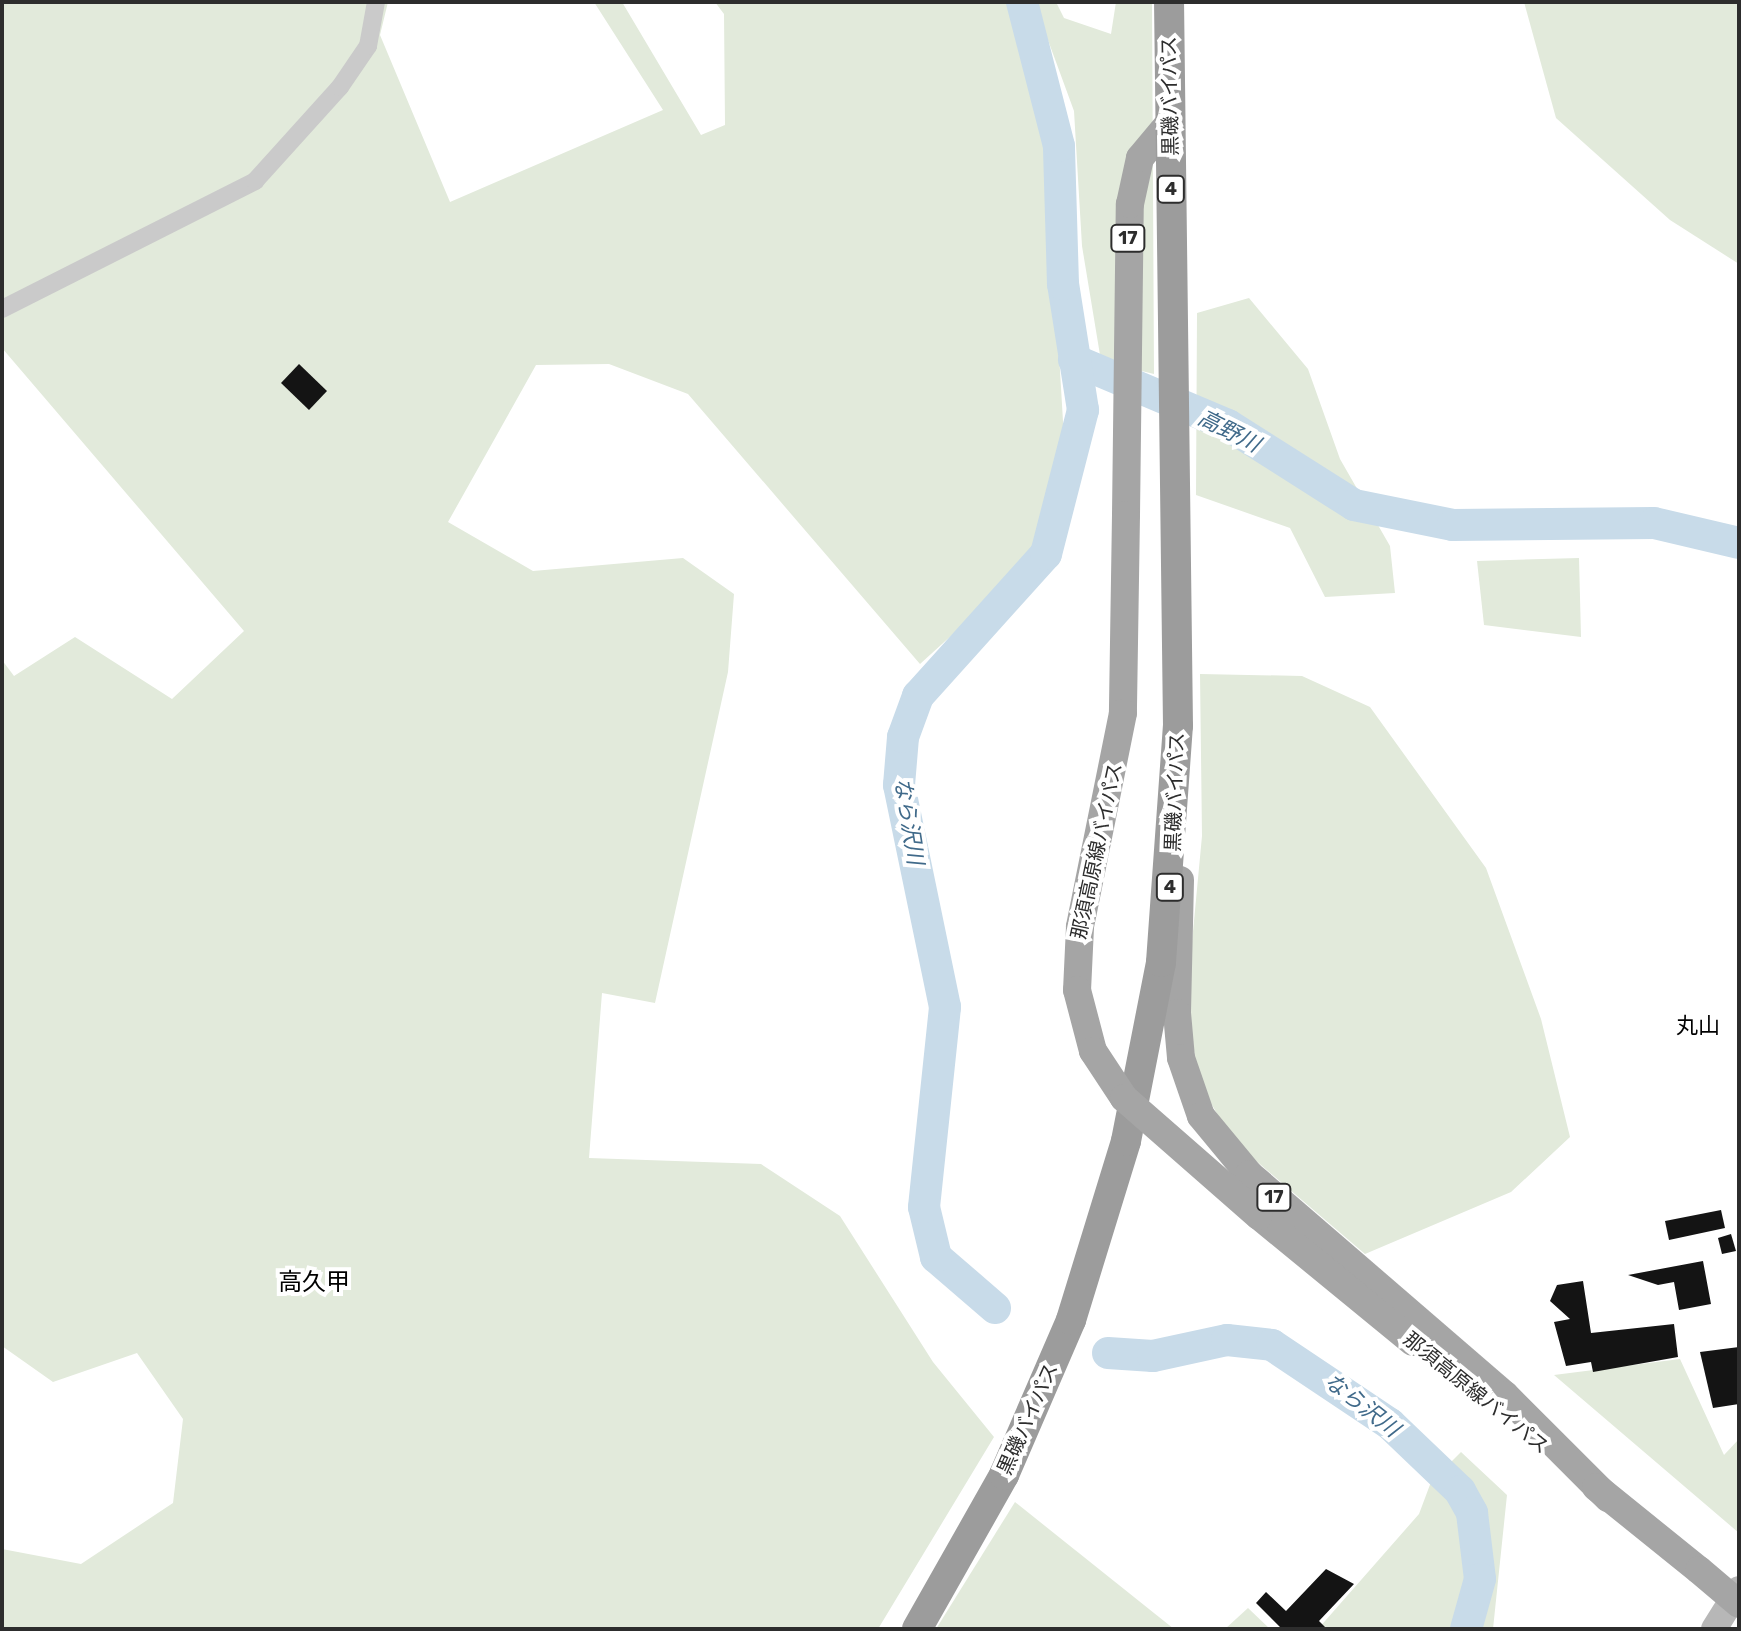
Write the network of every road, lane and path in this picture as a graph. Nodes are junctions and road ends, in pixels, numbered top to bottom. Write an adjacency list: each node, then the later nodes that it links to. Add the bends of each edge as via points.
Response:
1 (376, 2): 4 (street, via 368,46 340,87 255,181)
2 (1169, 2): 3 (highway, 黒磯バイパス / 4)
3 (1170, 122): 5 (highway, 黒磯バイパス / 4); 6 (main road, 那須高原線バイパス / 17, bridge, via 1149,143 1135,173 1123,713 1080,927 1077,990 1093,1051 1124,1098 1259,1216)
4 (2, 309)
5 (1177, 780): 6 (main road, 那須高原線バイパス / 17, via 1177,1013 1181,1058 1201,1116 1249,1174 1505,1395); 9 (highway, 黒磯バイパス / 4, via 1149,1040 1114,1186 1071,1320 1004,1475)
6 (1608, 1498): 8 (main road, 那須高原線バイパス / 17, bridge)
7 (1739, 1589): 10 (main road)
8 (1739, 1604)
9 (917, 1629)
10 (1714, 1629)

